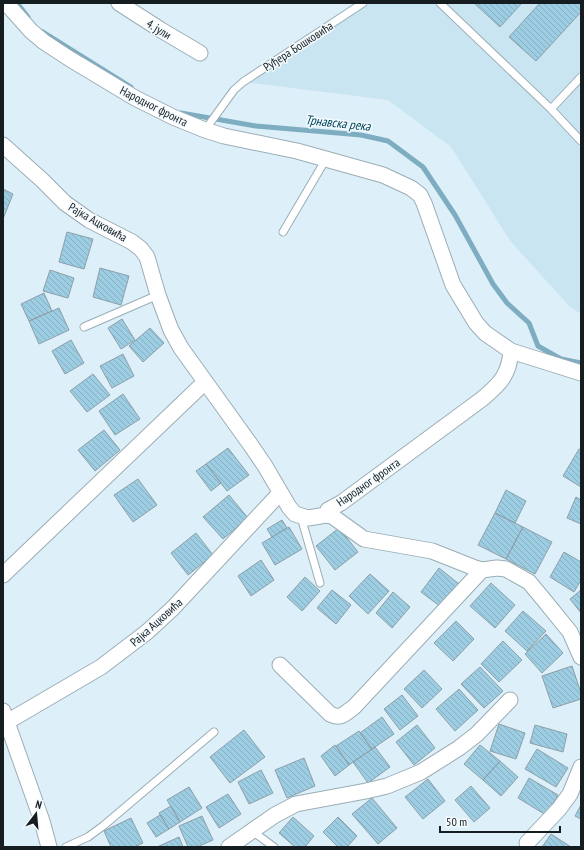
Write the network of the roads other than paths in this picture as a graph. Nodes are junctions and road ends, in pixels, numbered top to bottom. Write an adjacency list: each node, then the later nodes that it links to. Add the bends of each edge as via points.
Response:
1 (6, 3): 8 (street, Народног фронта, via 31,31 70,59 135,98 173,117)
2 (119, 3): 5 (street, 4. јули)
3 (363, 3): 8 (lane, Руђера Бошковића, via 243,82 234,90)
4 (440, 3): 7 (lane)
5 (200, 53)
6 (581, 77): 7 (lane)
7 (551, 109): 9 (lane)
8 (207, 127): 11 (street, Народног фронта, via 224,136 297,150)
9 (581, 141)
10 (3, 145): 13 (street, Рајка Ацковића, via 65,203 89,220 141,249 147,257)
11 (327, 159): 12 (lane); 15 (street, Народног фронта, via 395,180 420,195 453,286 464,305 485,333)
12 (283, 232)
13 (158, 295): 14 (lane); 17 (street, Рајка Ацковића, via 171,330)
14 (84, 327)
15 (512, 351): 16 (street, Народног фронта); 19 (street, Народног фронта, via 507,372 499,385 482,400 328,510)
16 (581, 373)
17 (205, 382): 18 (street, Рајка Ацковића, via 265,466); 22 (street)
18 (280, 493): 20 (street, Рајка Ацковића, via 295,514); 27 (street, Рајка Ацковића, via 174,608 147,632 101,667)
19 (326, 515): 20 (street, via 314,518); 21 (street, Народног фронта, via 337,519 364,540 432,551)
20 (301, 517): 23 (lane)
21 (482, 570): 24 (street, Народног фронта, via 506,569 529,582 570,632); 25 (street, via 354,707 340,716 330,714)
22 (3, 575)
23 (320, 583)
24 (581, 657)
25 (280, 665)
26 (510, 700): 30 (street, via 477,734 422,772 387,786 296,804)
27 (5, 716): 32 (street, Рајка Ацковића)
28 (214, 732): 33 (lane, via 103,826 88,837)
29 (581, 767): 31 (street, via 570,794)
30 (252, 831): 34 (street); 35 (lane)
31 (527, 843)
32 (49, 847)
33 (66, 847)
34 (229, 847)
35 (274, 847)

